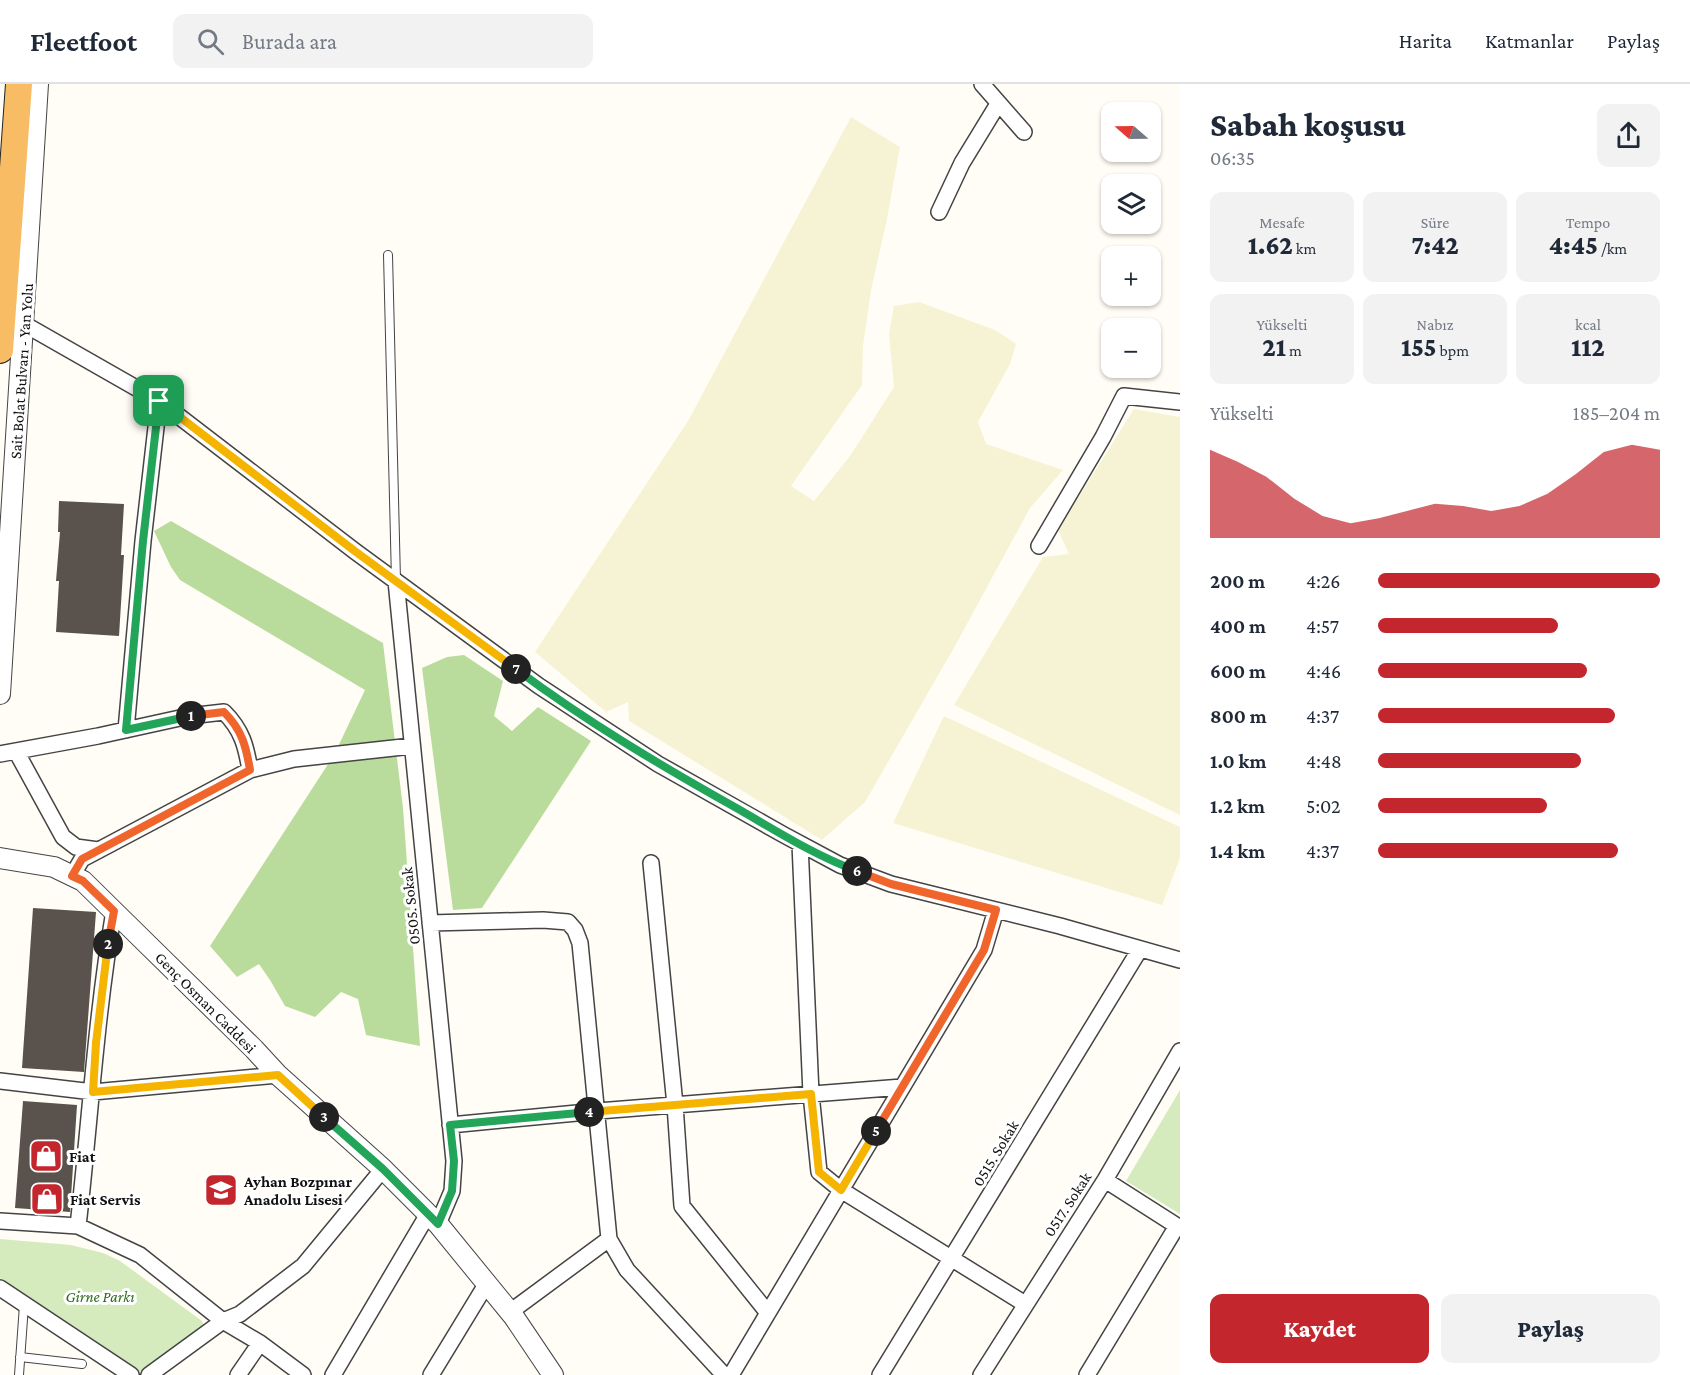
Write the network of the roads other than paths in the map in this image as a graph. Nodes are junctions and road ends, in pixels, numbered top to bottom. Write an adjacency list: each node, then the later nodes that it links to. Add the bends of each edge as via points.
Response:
1 (19, 84): 8 (highway)
2 (38, 84): 8 (street, Sait Bolat Bulvarı - Yan Yolu)
3 (982, 84): 4 (street)
4 (998, 104): 5 (street); 6 (street, via 962,163)
5 (1024, 132)
6 (939, 212)
7 (388, 255): 14 (lane)
8 (10, 291): 9 (highway)
9 (9, 320): 10 (highway); 11 (street); 15 (street, Sait Bolat Bulvarı - Yan Yolu)
10 (0, 350)
11 (159, 401): 14 (street); 16 (street)
12 (1180, 402): 13 (street, via 1124,396)
13 (1039, 546)
14 (396, 581): 17 (street, 0505. Sokak); 21 (street, via 538,686 658,764)
15 (0, 694)
16 (126, 730): 18 (street); 20 (street, via 224,712 235,723 246,745)
17 (412, 747): 20 (street, via 294,759); 28 (street, 0505. Sokak)
18 (16, 751): 19 (street); 22 (street, via 63,837 76,847)
19 (0, 754)
20 (250, 770): 22 (street)
21 (800, 844): 26 (street, via 840,865 891,884); 36 (street)
22 (98, 850): 25 (street, via 82,859)
23 (0, 858): 25 (street, Genç Osman Caddesi, via 54,867)
24 (651, 862): 37 (street)
25 (72, 876): 27 (street, Genç Osman Caddesi, via 83,881)
26 (996, 910): 29 (street); 34 (street, via 984,950)
27 (114, 911): 32 (street, Genç Osman Caddesi); 35 (street)
28 (430, 923): 38 (street, via 568,922 580,944); 39 (street, 0505. Sokak)
29 (1140, 948): 30 (street); 48 (street, 0515. Sokak)
30 (1180, 960)
31 (1180, 1051): 41 (street, 0517. Sokak)
32 (278, 1075): 35 (street); 40 (street, Genç Osman Caddesi)
33 (0, 1081): 35 (street)
34 (902, 1087): 36 (street); 42 (street)
35 (93, 1092): 45 (street)
36 (811, 1094): 37 (street); 42 (street, via 819,1172)
37 (675, 1105): 38 (street); 54 (street, via 682,1206)
38 (598, 1111): 39 (street); 47 (street)
39 (450, 1125): 43 (street, 0505. Sokak, via 452,1191)
40 (383, 1169): 43 (street, Genç Osman Caddesi); 55 (street, via 303,1266 240,1314)
41 (1104, 1180): 46 (street); 52 (street, 0517. Sokak)
42 (841, 1190): 48 (street); 54 (street)
43 (433, 1219): 49 (street, Genç Osman Caddesi); 66 (street, 0505. Sokak)
44 (0, 1221): 45 (street)
45 (78, 1226): 55 (street, via 140,1255)
46 (1178, 1227): 71 (street)
47 (609, 1239): 53 (street); 68 (street, via 627,1270)
48 (952, 1259): 52 (street); 70 (street, 0515. Sokak)
49 (487, 1283): 53 (street, Genç Osman Caddesi); 67 (street)
50 (0, 1288): 51 (street)
51 (24, 1302): 57 (lane); 62 (street)
52 (1025, 1304): 60 (street, 0517. Sokak)
53 (510, 1312): 59 (street, Genç Osman Caddesi)
54 (768, 1313): 69 (street)
55 (223, 1322): 56 (street); 63 (street)
56 (260, 1343): 64 (street); 65 (street)
57 (20, 1357): 58 (lane); 61 (lane)
58 (82, 1364)
59 (544, 1370)
60 (983, 1374)
61 (19, 1375)
62 (131, 1375)
63 (149, 1375)
64 (238, 1375)
65 (303, 1375)
66 (333, 1375)
67 (431, 1375)
68 (724, 1375)
69 (731, 1375)
70 (880, 1375)
71 (1087, 1375)

